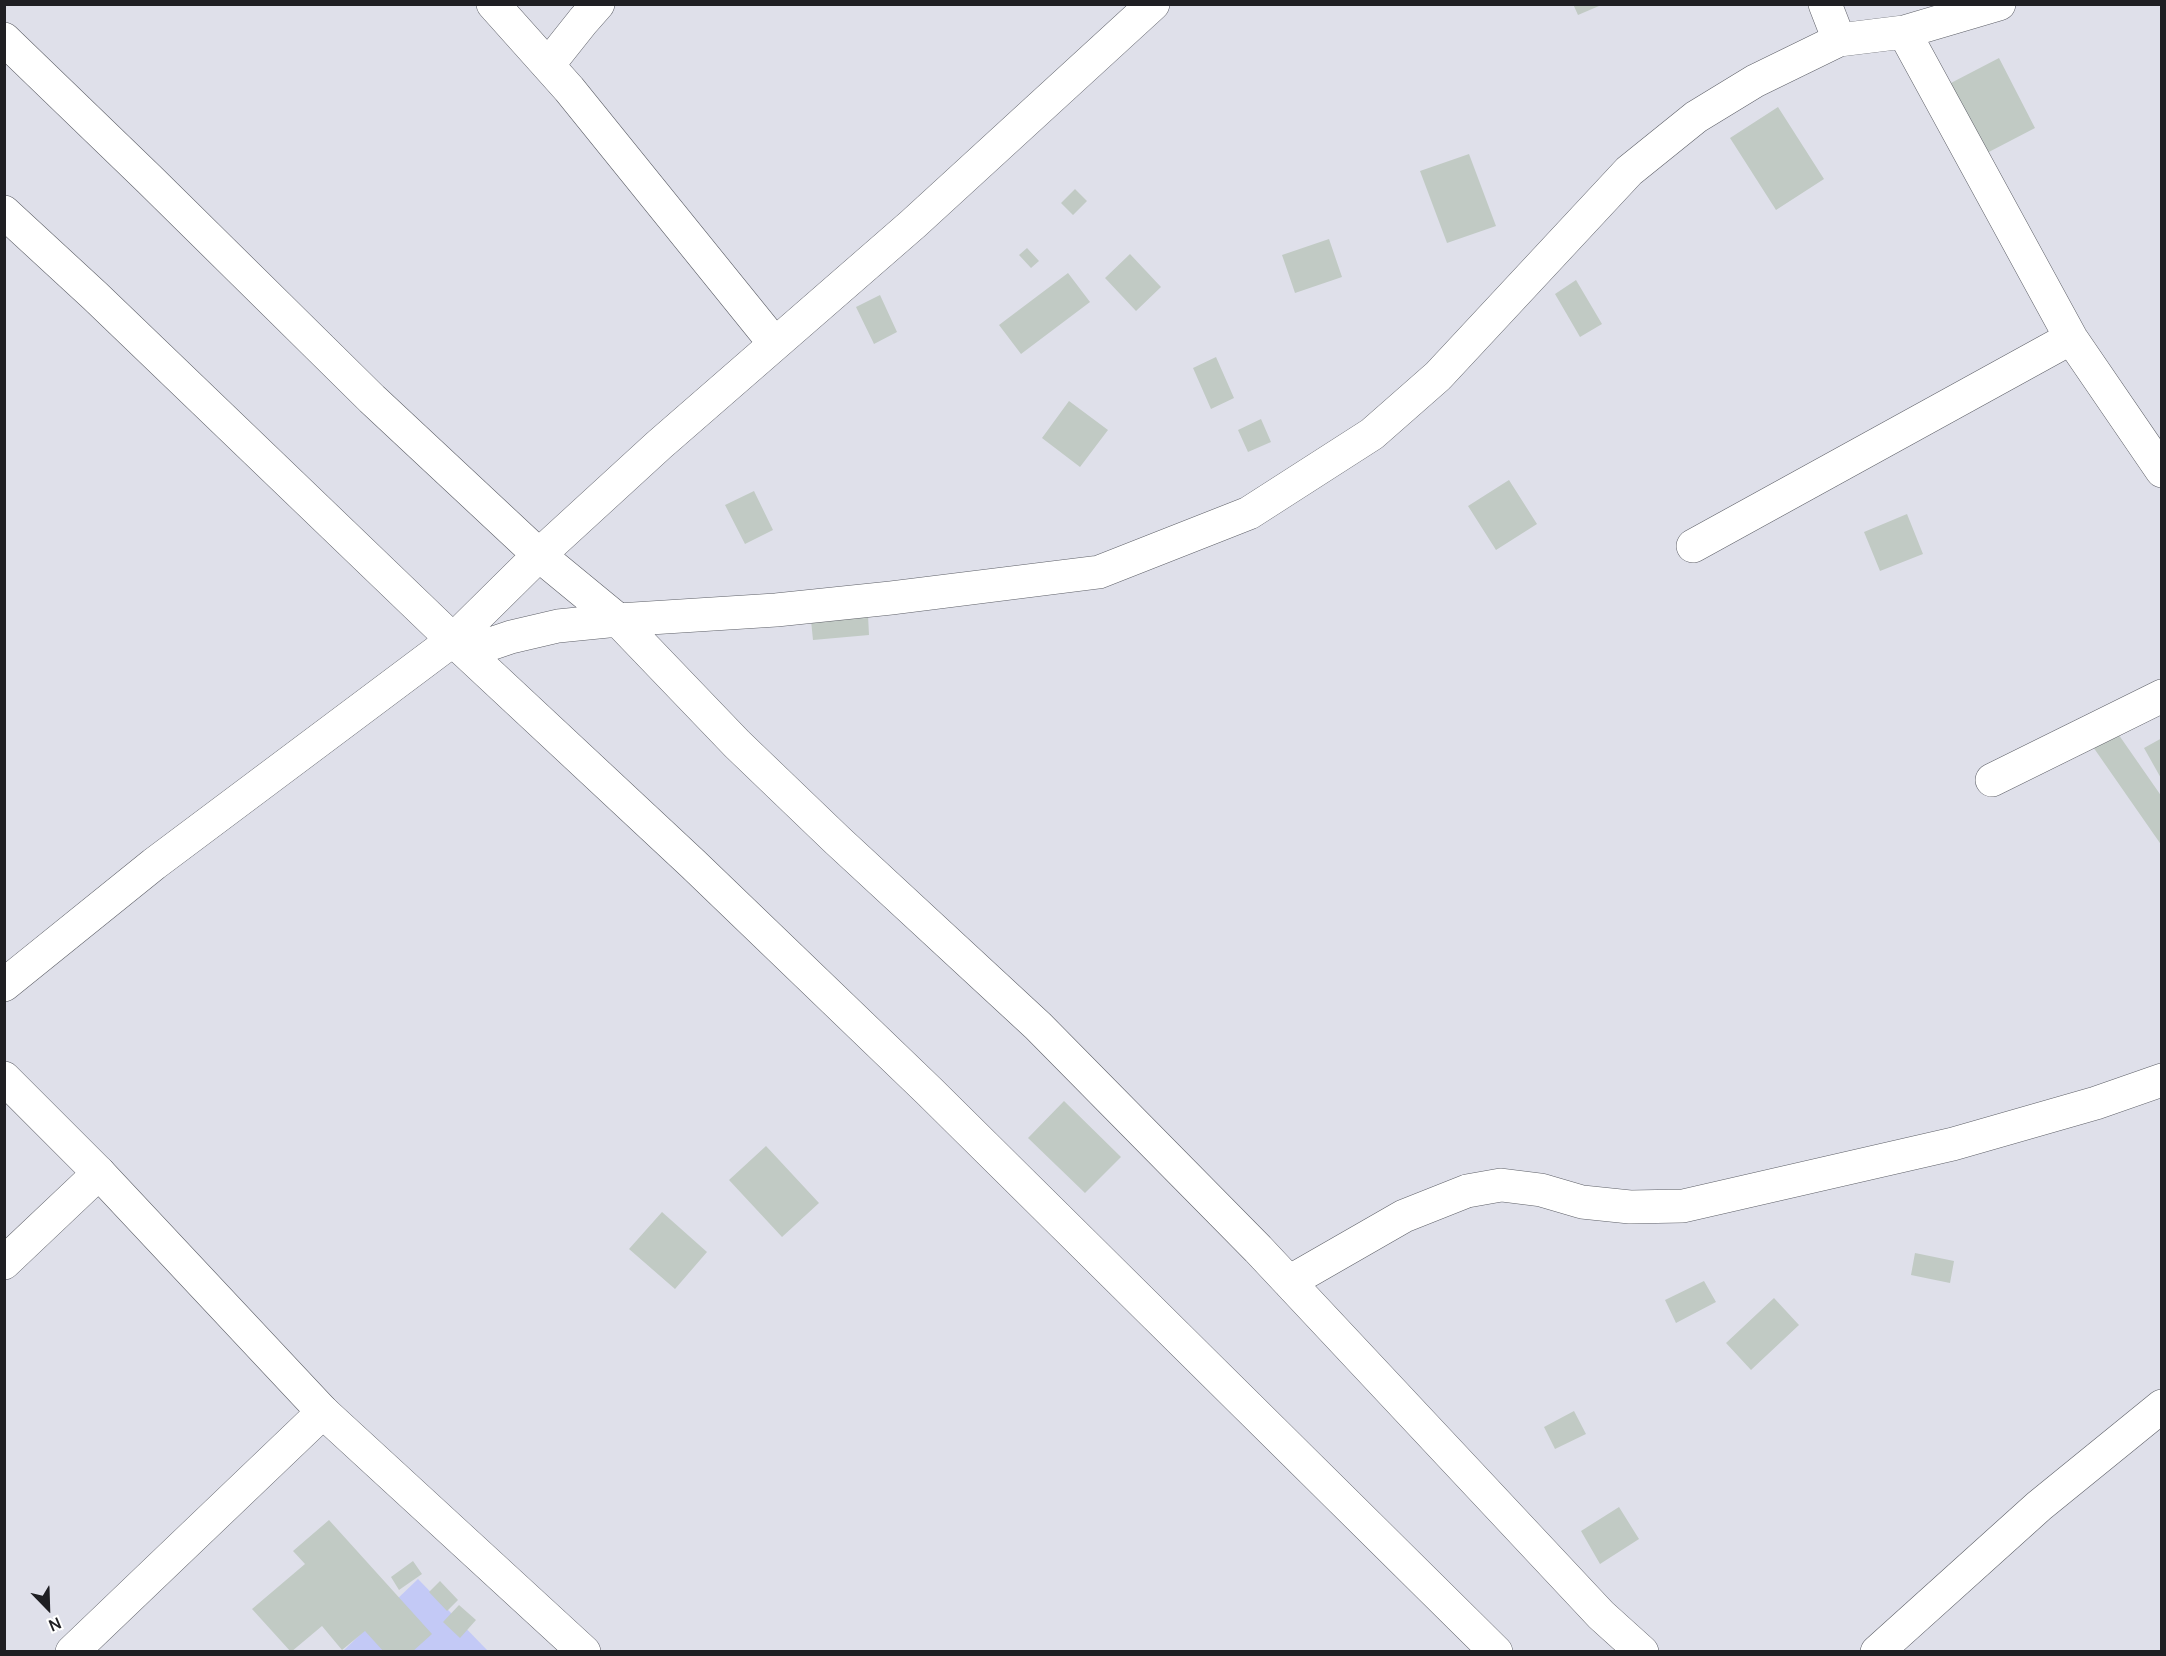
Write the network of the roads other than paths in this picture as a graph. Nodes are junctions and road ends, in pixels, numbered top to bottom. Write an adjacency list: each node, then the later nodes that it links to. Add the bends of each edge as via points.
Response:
1 (493, 4): 9 (street)
2 (598, 4): 9 (street)
3 (1153, 4): 12 (street, via 913,224)
4 (1825, 4): 8 (street)
5 (1999, 4): 6 (street)
6 (1904, 32): 8 (street); 11 (street)
7 (4, 39): 15 (street, via 372,399)
8 (1839, 40): 16 (street, via 1755,81 1696,117 1629,171 1430,384 1372,434 1249,513 1099,572 776,610)
9 (548, 65): 12 (street)
10 (4, 212): 17 (street)
11 (2071, 338): 13 (street); 14 (street)
12 (775, 344): 15 (street)
13 (2162, 471)
14 (1693, 546)
15 (539, 555): 16 (street); 17 (street)
16 (618, 620): 17 (street, via 558,626); 25 (street, via 737,744 1038,1026)
17 (460, 646): 20 (street, via 154,864); 30 (street, via 930,1092)
18 (2162, 696): 19 (street)
19 (1992, 780)
20 (4, 985)
21 (4, 1078): 23 (street)
22 (2162, 1080): 25 (street, via 1953,1144 1683,1206 1630,1208 1501,1185 1467,1191 1404,1216)
23 (99, 1173): 24 (street); 27 (street)
24 (4, 1263)
25 (1289, 1282): 31 (street, via 1602,1615)
26 (2162, 1406): 32 (street, via 2039,1506)
27 (323, 1412): 28 (street); 29 (street)
28 (72, 1652)
29 (584, 1652)
30 (1497, 1652)
31 (1642, 1652)
32 (1877, 1652)

